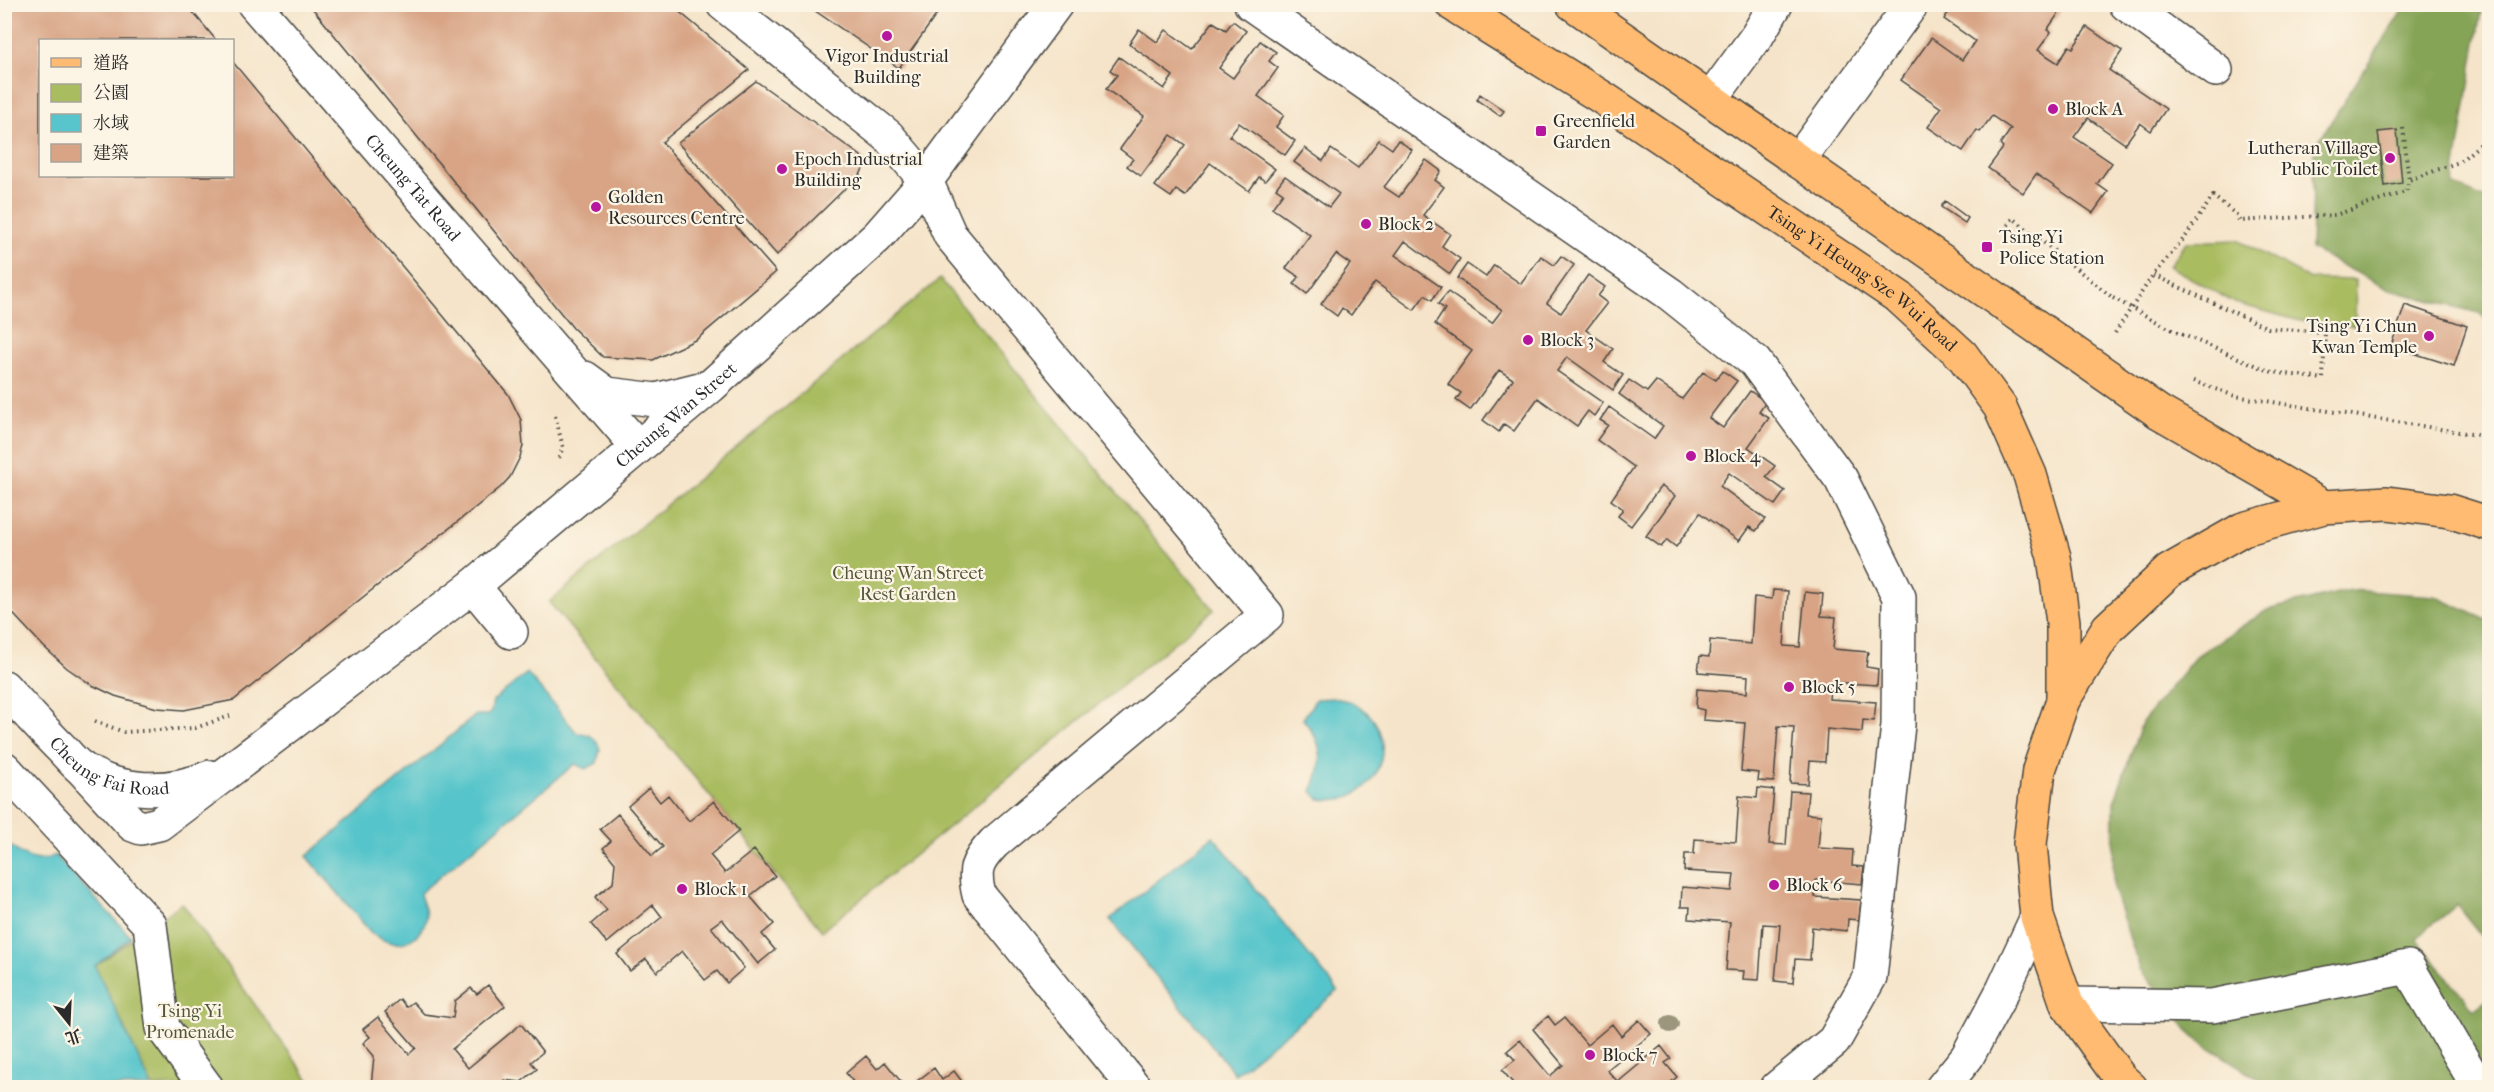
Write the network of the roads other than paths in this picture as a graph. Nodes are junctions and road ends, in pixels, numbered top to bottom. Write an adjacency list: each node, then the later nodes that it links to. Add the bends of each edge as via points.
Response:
1 (254, 4): 14 (street, Cheung Tat Road)
2 (723, 4): 13 (street, via 888,136)
3 (1056, 4): 13 (street, Cheung Wan Street)
4 (1251, 4): 29 (street, via 1670,294 1755,362 1840,479 1899,597 1898,725 1870,977 1834,1041)
5 (1452, 4): 22 (main road, Tsing Yi Heung Sze Wui Road, via 1603,98 1900,298 1962,354 2000,407 2030,475 2054,557 2063,622)
6 (1573, 4): 11 (main road)
7 (1776, 4): 11 (street)
8 (1912, 4): 12 (street)
9 (2126, 4): 10 (street)
10 (2216, 70)
11 (1711, 99): 12 (main road)
12 (1798, 161): 17 (main road, via 2159,412)
13 (926, 181): 15 (street, Cheung Wan Street, via 877,237); 28 (street, via 950,235 1267,615 994,843 980,858 974,877 979,895)
14 (573, 370): 15 (street, Cheung Tat Road, via 607,393 656,400); 16 (street, Cheung Tat Road)
15 (711, 386): 16 (street, Cheung Wan Street)
16 (638, 447): 19 (street, Cheung Wan Street)
17 (2324, 507): 18 (main road, via 2387,503 2449,511); 22 (main road, via 2243,529 2169,571 2108,628)
18 (2490, 524)
19 (473, 586): 20 (street); 23 (street, Cheung Wan Street)
20 (510, 632)
21 (4, 687): 23 (street, Cheung Fai Road, via 80,767 126,787 171,789)
22 (2063, 700): 25 (main road, via 2039,770 2032,823 2030,844)
23 (236, 765)
24 (4, 768): 27 (street, via 150,925 164,1028)
25 (2037, 917): 26 (main road); 30 (street, via 1967,1057)
26 (2067, 1004): 31 (main road); 32 (street, via 2212,1006 2408,966)
27 (207, 1088)
28 (1135, 1088)
29 (1777, 1088)
30 (1942, 1088)
31 (2131, 1088)
32 (2480, 1088)

